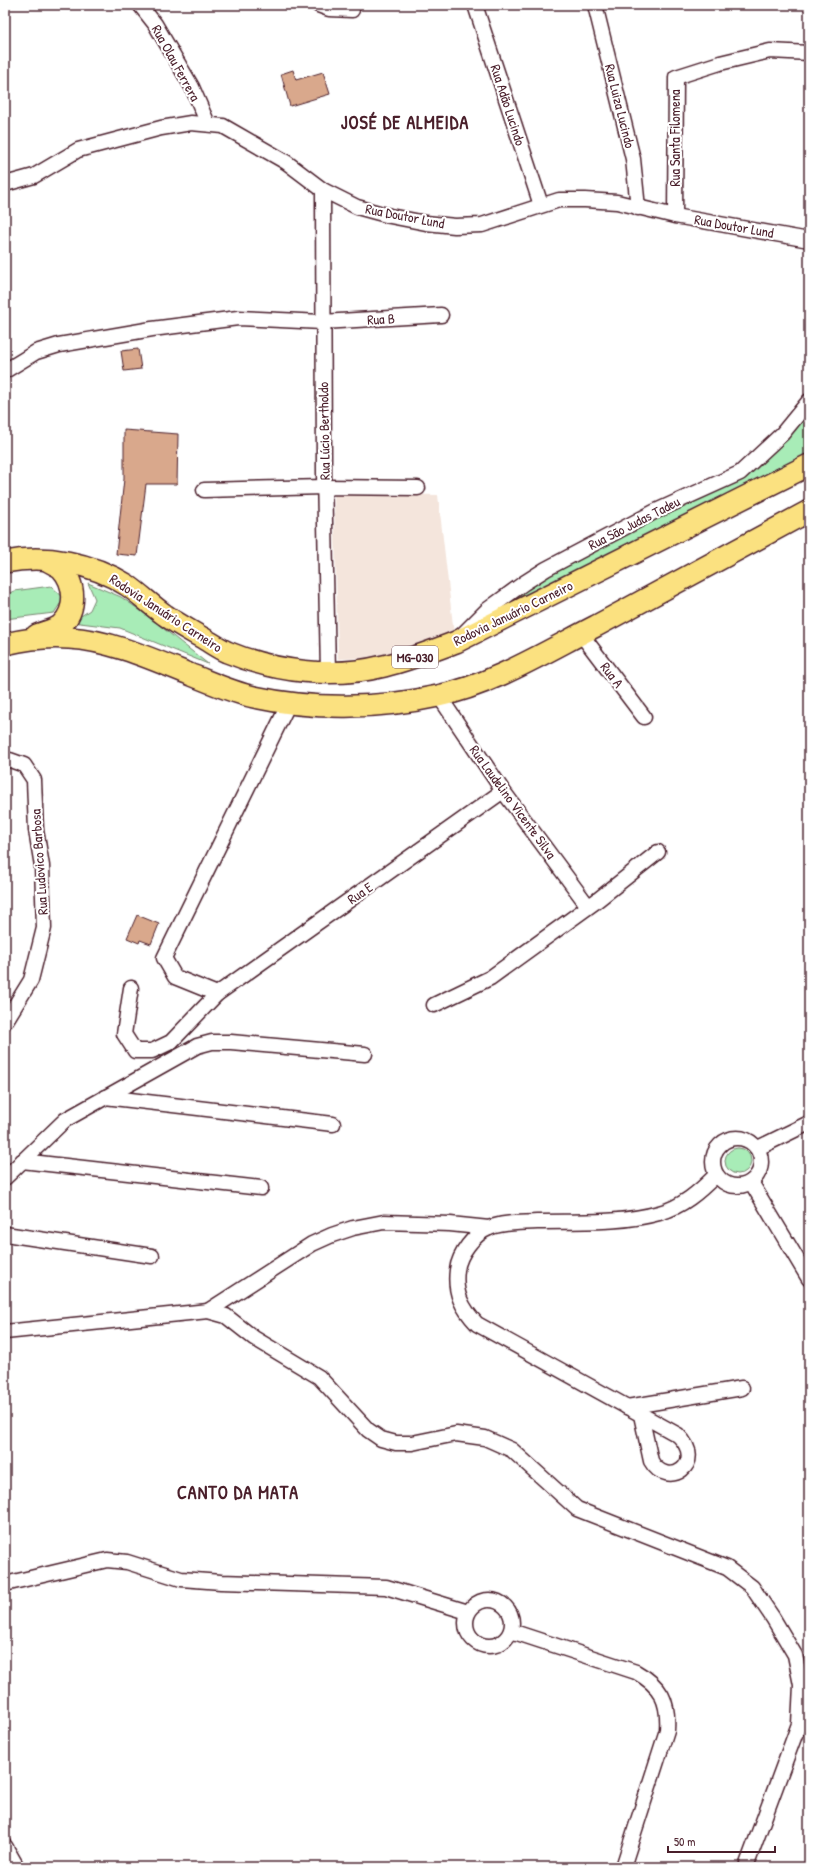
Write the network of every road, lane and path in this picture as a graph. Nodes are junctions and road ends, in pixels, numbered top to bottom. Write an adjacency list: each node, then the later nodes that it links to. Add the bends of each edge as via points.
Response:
1 (140, 5): 7 (street, Rua Olau Ferrera, via 155,24 192,87)
2 (318, 5): 5 (street)
3 (475, 5): 10 (street, Rua Adão Lucindo)
4 (595, 5): 11 (street, Rua Luiza Lucindo, via 633,159)
5 (352, 10)
6 (809, 53): 12 (street, Rua Santa Filomena, via 770,51 676,77)
7 (208, 124): 8 (street, Rua Doutor Lund, via 191,123 94,144 78,150 34,176); 9 (street, Rua Doutor Lund, via 224,126 279,158)
8 (5, 184)
9 (323, 190): 10 (street, Rua Doutor Lund, via 357,207 390,216 455,226 482,225); 15 (street, Rua Lúcio Bertholdo)
10 (541, 205): 11 (street, Rua Doutor Lund, via 559,200 585,200 617,202)
11 (638, 208): 12 (street, Rua Doutor Lund)
12 (675, 216): 13 (street, Rua Doutor Lund)
13 (809, 240)
14 (440, 315): 15 (street, Rua B)
15 (322, 322): 16 (street, Rua B, via 238,318 152,329 59,345 36,352); 19 (street, Rua Lúcio Bertholdo)
16 (5, 371)
17 (809, 401): 27 (street, Rua São Judas Tadeu, via 782,434 740,473 654,512 546,569 487,610)
18 (809, 465): 27 (highway, Rodovia Januário Carneiro / MG-030)
19 (324, 487): 20 (street); 21 (street); 29 (street, Rua Lúcio Bertholdo)
20 (418, 488)
21 (204, 490)
22 (809, 512): 25 (highway)
23 (46, 560): 24 (highway, Rodovia Januário Carneiro / MG-030); 26 (highway, via 60,568 70,580 73,596 70,612 60,626); 29 (highway, Rodovia Januário Carneiro / MG-030, via 74,564 103,573 127,586 165,616 226,652 296,670)
24 (5, 562)
25 (581, 634): 30 (highway, via 502,673); 32 (street, Rua A)
26 (28, 639): 28 (highway); 31 (highway, via 71,638 120,648 223,688 252,697)
27 (456, 642): 29 (highway, Rodovia Januário Carneiro / MG-030, via 384,666 358,671)
28 (5, 644)
29 (328, 672)
30 (439, 696): 31 (highway, via 360,706); 34 (street, Rua Laudelino Vicente Silva)
31 (289, 703): 38 (street, via 164,958 175,977)
32 (644, 717)
33 (5, 761): 40 (street, Rua Ludovico Barbosa, via 10,760 24,765 34,780 36,830 42,866 44,928 31,980)
34 (503, 792): 36 (street, Rua Laudelino Vicente Silva); 38 (street, Rua E)
35 (658, 852): 36 (street)
36 (588, 906): 39 (street, via 490,978)
37 (131, 988): 38 (street, Rua E, via 124,1034 135,1050 152,1051 171,1042)
38 (217, 994)
39 (434, 1005)
40 (5, 1022)
41 (365, 1054): 42 (street, via 212,1042 197,1046)
42 (105, 1097): 44 (street); 46 (street, via 65,1120)
43 (809, 1123): 45 (street)
44 (333, 1124)
45 (758, 1148): 47 (street, via 750,1141 739,1138 724,1142 714,1154 713,1165); 49 (street, via 762,1159 760,1170)
46 (22, 1161): 48 (street); 50 (street)
47 (716, 1175): 49 (street, via 724,1183 735,1186); 51 (street, via 678,1207 658,1213 626,1219 512,1223)
48 (5, 1178)
49 (750, 1182): 54 (street)
50 (261, 1188)
51 (489, 1228): 55 (street, via 384,1222 353,1228 312,1244); 58 (street, via 465,1249 458,1264 455,1281 466,1312 477,1324)
52 (5, 1234): 53 (street)
53 (152, 1256)
54 (809, 1279)
55 (208, 1311): 56 (street); 66 (street, via 226,1316 254,1338 319,1377 368,1430 381,1439 396,1443 412,1443 456,1434 485,1438 512,1450 577,1509 727,1568 752,1586 795,1655 801,1685 799,1724)
56 (5, 1332)
57 (742, 1388): 58 (street)
58 (627, 1407): 59 (street)
59 (641, 1415)
60 (5, 1584): 61 (street, via 107,1560 127,1562 182,1579 386,1587)
61 (468, 1612): 62 (street, via 479,1602 500,1602 512,1618); 62 (street, via 466,1628 474,1641 480,1644 487,1646 501,1642)
62 (511, 1631): 65 (street, via 636,1672 654,1684 665,1702 667,1730)
63 (5, 1846): 64 (street)
64 (17, 1867)
65 (623, 1867)
66 (746, 1867)

